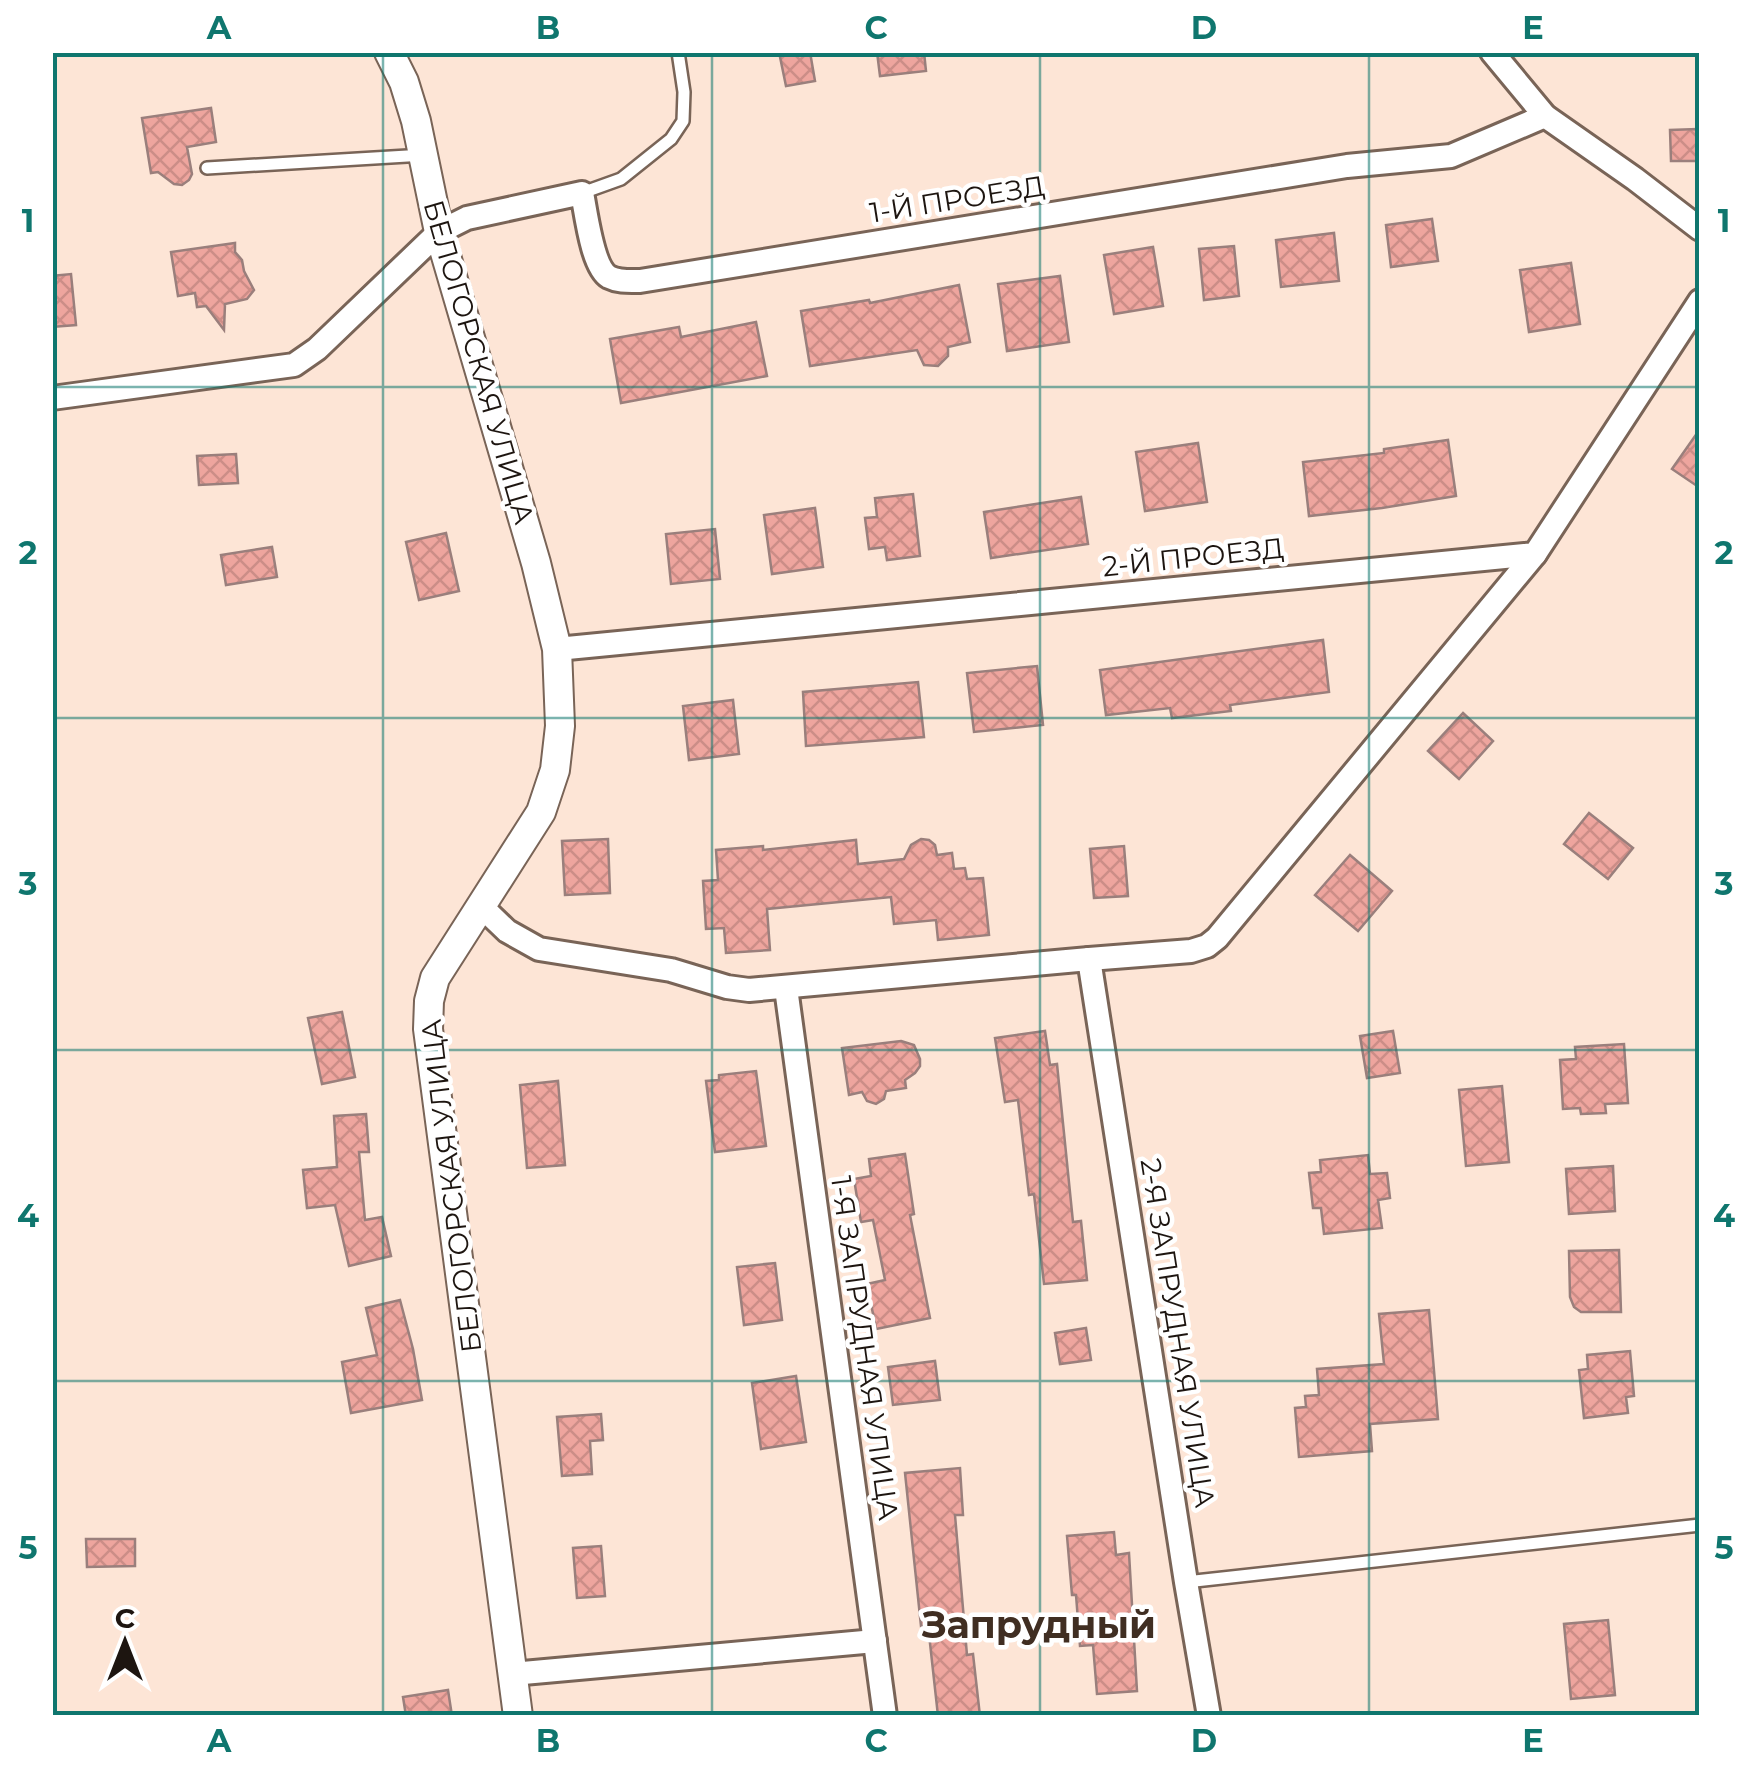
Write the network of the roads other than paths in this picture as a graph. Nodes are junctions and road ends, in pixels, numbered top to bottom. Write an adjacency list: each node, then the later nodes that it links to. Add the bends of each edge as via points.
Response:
1 (389, 52): 5 (street, БЕЛОГОРСКАЯ УЛИЦА)
2 (678, 52): 7 (lane, via 683,121 671,140 620,179)
3 (1492, 52): 4 (street)
4 (1545, 116): 7 (street, 1-Й ПРОЕЗД, via 1451,156 1348,166 624,282 601,271); 8 (street)
5 (424, 156): 6 (lane); 9 (street, БЕЛОГОРСКАЯ УЛИЦА)
6 (207, 168)
7 (582, 193): 9 (street, via 467,218)
8 (1700, 229)
9 (439, 232): 11 (street, via 294,365); 13 (street, БЕЛОГОРСКАЯ УЛИЦА)
10 (1700, 301): 12 (street)
11 (52, 398)
12 (1535, 554): 13 (street, 2-Й ПРОЕЗД); 15 (street, via 1217,938 1191,952)
13 (556, 649): 14 (street, БЕЛОГОРСКАЯ УЛИЦА, via 555,770 542,812)
14 (482, 907): 16 (street, via 539,949 671,970 727,988); 20 (street, БЕЛОГОРСКАЯ УЛИЦА, via 435,978 428,1029)
15 (1089, 959): 16 (street); 18 (street, 2-Я ЗАПРУДНАЯ УЛИЦА)
16 (786, 988): 19 (street, 1-Я ЗАПРУДНАЯ УЛИЦА)
17 (1700, 1525): 18 (lane)
18 (1186, 1582): 23 (street, 2-Я ЗАПРУДНАЯ УЛИЦА)
19 (875, 1640): 20 (street); 22 (street, 1-Я ЗАПРУДНАЯ УЛИЦА)
20 (512, 1674): 21 (street, БЕЛОГОРСКАЯ УЛИЦА)
21 (518, 1716)
22 (885, 1716)
23 (1208, 1716)

